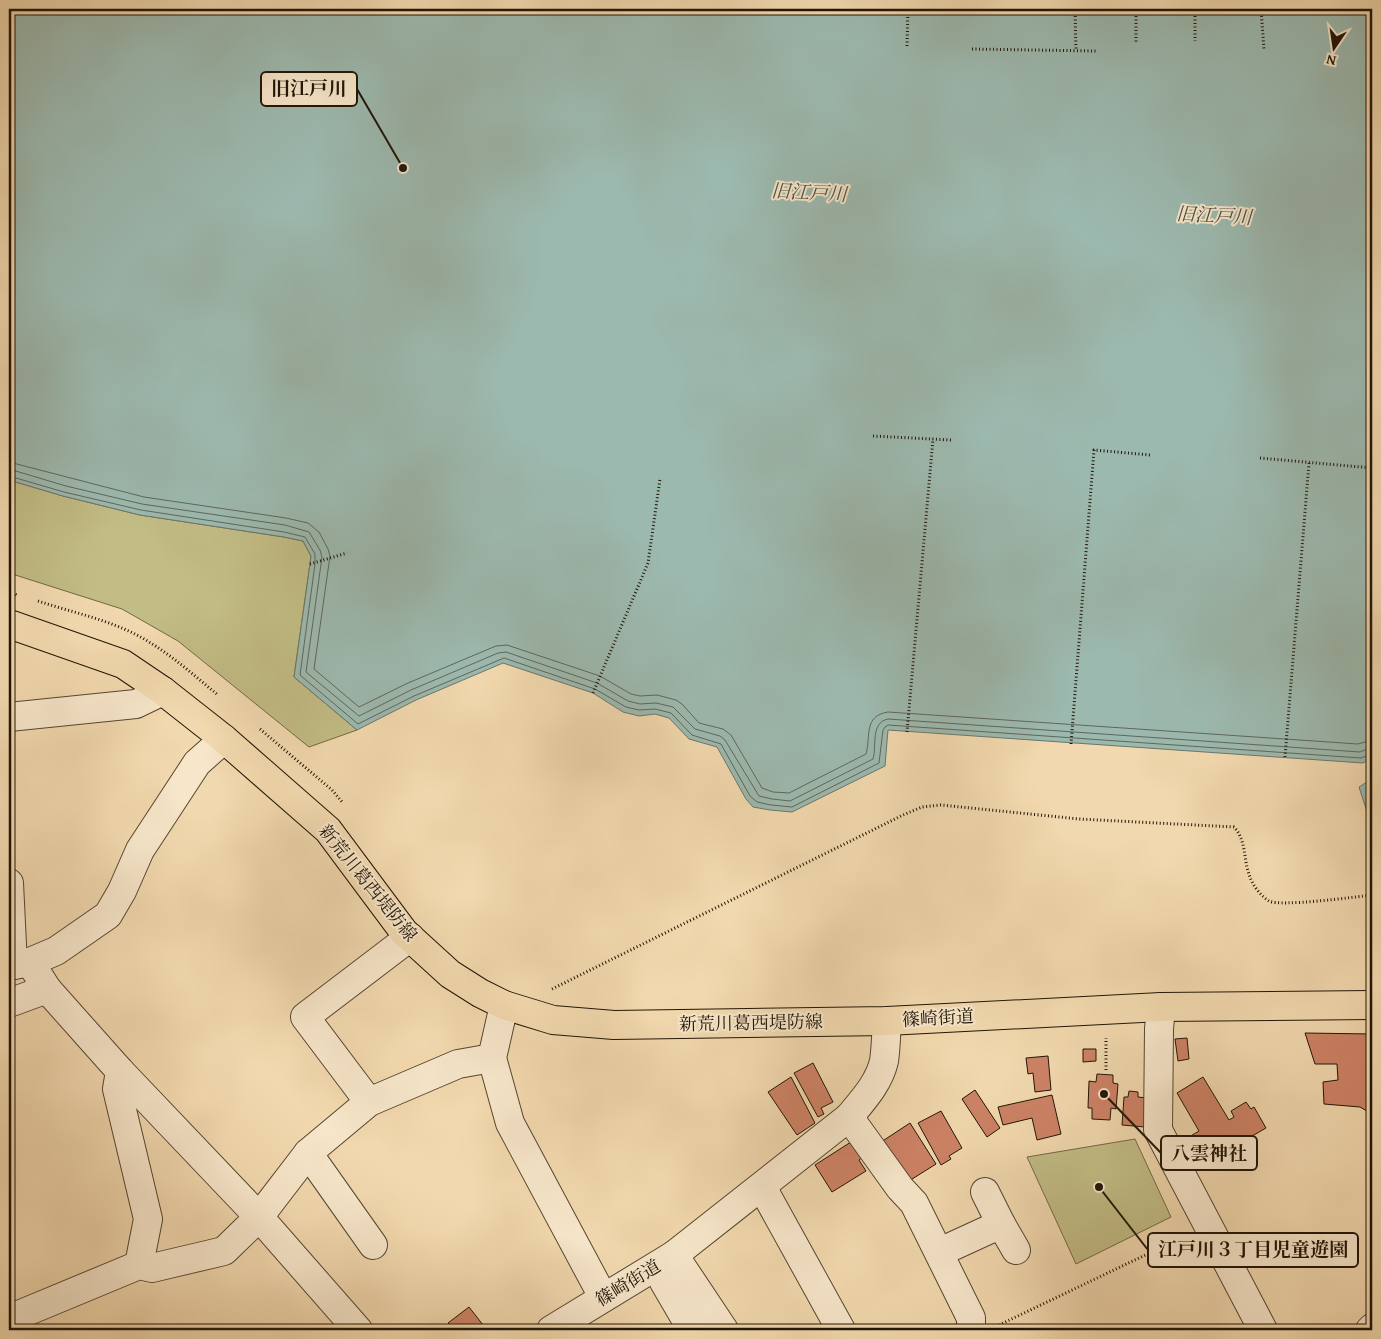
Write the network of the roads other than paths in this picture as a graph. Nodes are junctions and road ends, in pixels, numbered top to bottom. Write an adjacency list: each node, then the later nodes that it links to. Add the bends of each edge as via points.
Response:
1 (9, 624): 2 (main road, 新荒川葛西堤防線, via 123,664)
2 (163, 691): 3 (street, via 136,704); 4 (main road, 新荒川葛西堤防線)
3 (9, 717)
4 (224, 739): 6 (main road, 新荒川葛西堤防線, via 328,830); 7 (street, via 197,763 140,850 108,915 56,951)
5 (9, 885): 7 (street)
6 (410, 937): 11 (main road, 新荒川葛西堤防線, via 450,974); 16 (street, via 305,1017)
7 (17, 965): 8 (street)
8 (48, 989): 9 (street); 15 (street)
9 (9, 1003)
10 (1372, 1005): 12 (main road, 篠崎街道)
11 (504, 1006): 13 (main road, 新荒川葛西堤防線, via 553,1020 614,1024); 14 (street)
12 (1161, 1007): 13 (main road, 篠崎街道); 37 (street, via 1158,1130)
13 (887, 1021): 17 (street, 篠崎街道, via 884,1061 870,1092)
14 (492, 1058): 16 (street, via 458,1064); 29 (street, via 510,1123)
15 (120, 1071): 21 (street); 27 (street, via 117,1089 148,1219)
16 (369, 1102): 18 (street)
17 (849, 1117): 19 (street, 篠崎街道); 25 (street, via 914,1203)
18 (308, 1153): 21 (street); 23 (street)
19 (762, 1187): 26 (street, 篠崎街道); 36 (street)
20 (985, 1192): 22 (street)
21 (259, 1217): 27 (street, via 224,1251 152,1268); 32 (street)
22 (1001, 1224): 24 (street); 25 (street)
23 (372, 1245)
24 (1016, 1250)
25 (940, 1252): 31 (street, via 971,1318)
26 (674, 1255): 29 (street, 篠崎街道); 35 (street)
27 (139, 1265): 30 (street)
28 (664, 1282): 34 (street)
29 (603, 1297): 33 (street, 篠崎街道)
30 (12, 1322)
31 (984, 1328)
32 (358, 1330)
33 (551, 1330)
34 (692, 1330)
35 (724, 1330)
36 (841, 1330)
37 (1263, 1330)

